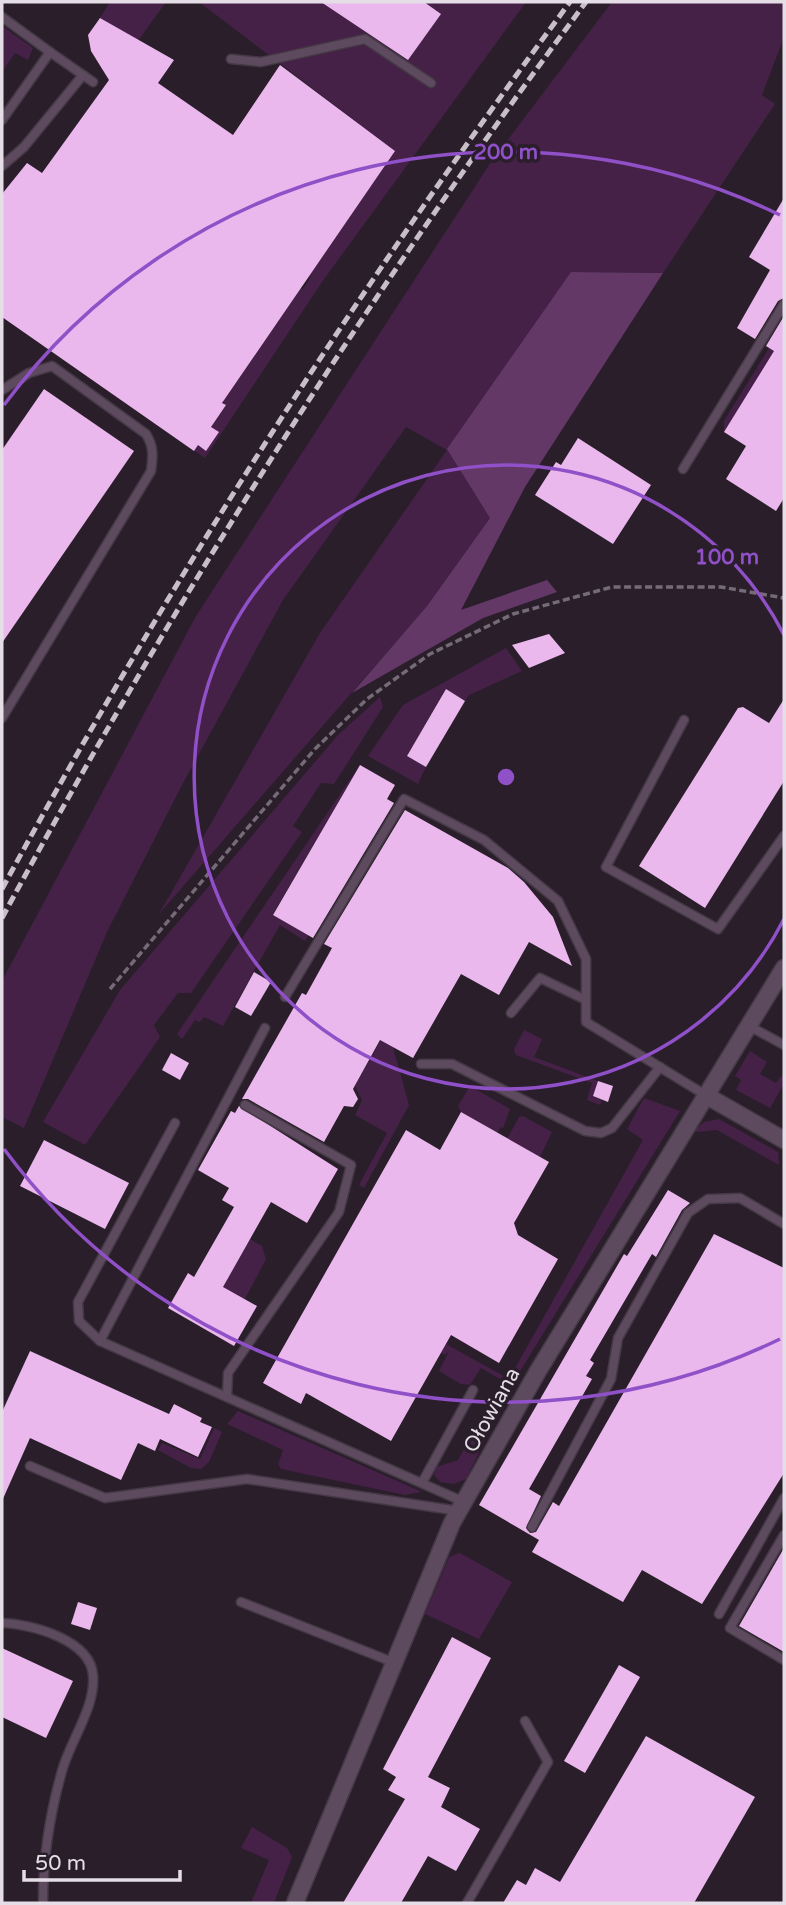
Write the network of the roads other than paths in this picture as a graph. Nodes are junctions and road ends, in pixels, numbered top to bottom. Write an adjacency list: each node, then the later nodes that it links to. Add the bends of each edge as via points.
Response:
1 (2, 16): 2 (lane)
2 (50, 52): 4 (lane); 7 (lane)
3 (230, 59): 6 (lane, via 261,62 365,39)
4 (83, 75): 5 (lane); 8 (lane, via 24,147)
5 (93, 82)
6 (431, 83)
7 (2, 120)
8 (2, 166)
9 (784, 304): 11 (lane)
10 (2, 390): 12 (lane, via 29,373 52,366 146,434 153,444 151,471)
11 (683, 469)
12 (2, 718)
13 (684, 720): 14 (lane, via 606,867 718,929)
14 (784, 836)
15 (784, 968): 19 (street, Ołowiana)
16 (285, 998): 17 (lane, via 404,799 484,840 558,901 586,959)
17 (586, 1000): 18 (lane, via 540,978); 23 (lane, via 586,1022)
18 (511, 1013)
19 (749, 1026): 21 (lane); 24 (street, Ołowiana)
20 (265, 1028): 29 (lane)
21 (784, 1045)
22 (421, 1064): 23 (lane, via 452,1064 585,1131 601,1133 612,1128)
23 (660, 1067): 24 (lane)
24 (707, 1096): 27 (street); 35 (street, Ołowiana, via 538,1371)
25 (245, 1105): 31 (lane, via 351,1165 339,1212 228,1373)
26 (175, 1123): 29 (lane, via 78,1302 79,1321)
27 (784, 1140)
28 (784, 1224): 36 (lane, via 740,1198 708,1199 688,1213 618,1338 611,1379)
29 (100, 1341): 31 (lane)
30 (473, 1390): 33 (lane)
31 (227, 1397): 33 (lane)
32 (30, 1466): 35 (lane, via 105,1498 247,1479)
33 (422, 1483): 35 (lane)
34 (784, 1498): 39 (lane)
35 (462, 1506): 42 (street, Ołowiana)
36 (533, 1527)
37 (784, 1535): 41 (lane, via 730,1628)
38 (241, 1602): 42 (lane)
39 (719, 1614)
40 (2, 1623): 44 (lane, via 51,1632 82,1652 93,1674 88,1702 62,1771 43,1874)
41 (784, 1660)
42 (394, 1663): 45 (street, Ołowiana)
43 (525, 1721): 46 (lane, via 548,1762)
44 (43, 1903)
45 (295, 1903)
46 (467, 1903)

